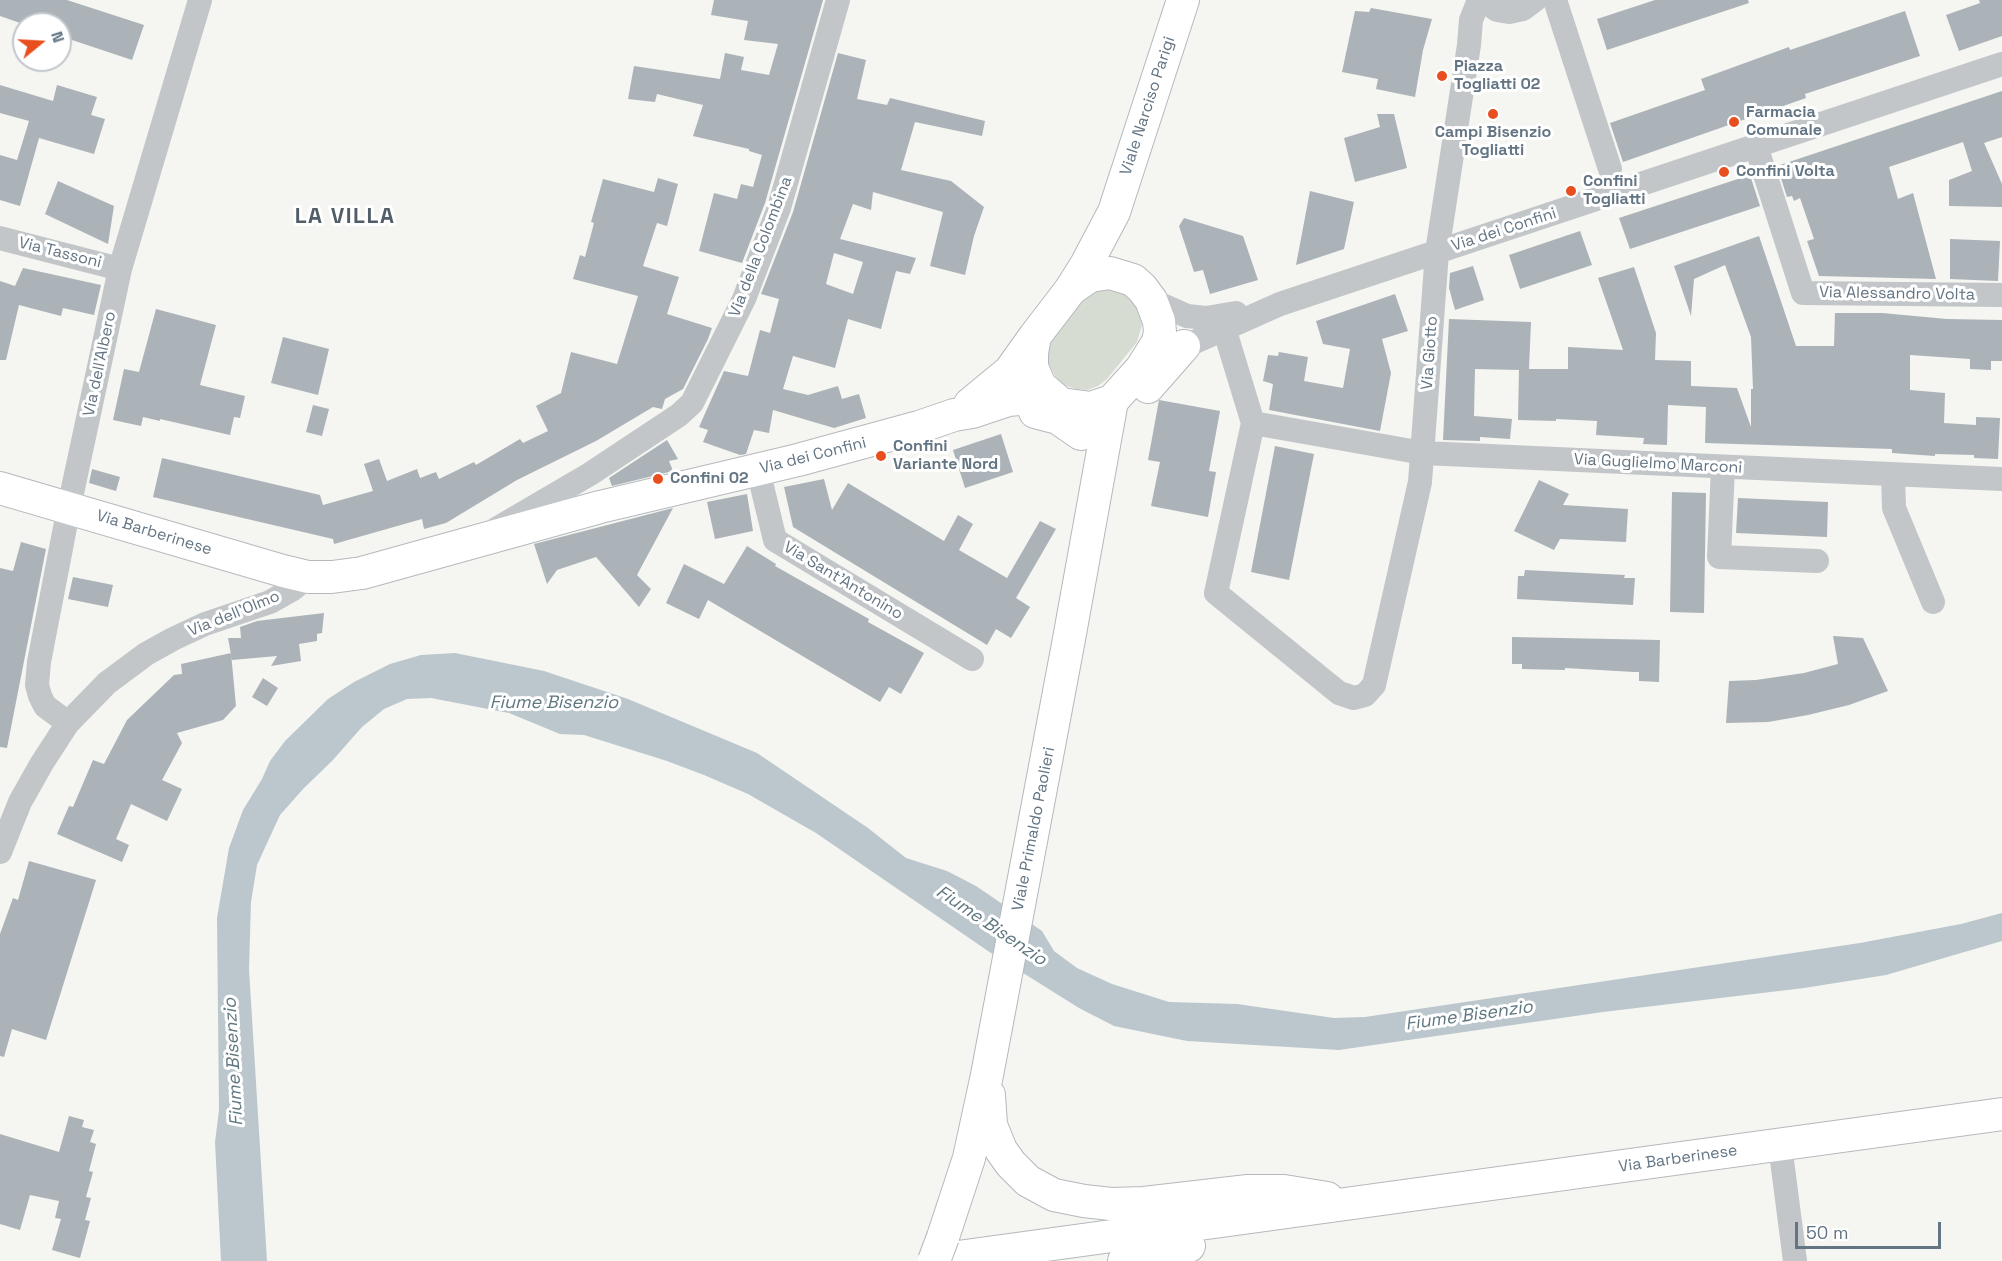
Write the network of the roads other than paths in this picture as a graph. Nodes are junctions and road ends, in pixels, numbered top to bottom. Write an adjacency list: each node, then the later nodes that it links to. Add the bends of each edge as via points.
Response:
1 (200, 0): 13 (street, Via dell'Albero)
2 (838, 0): 30 (street, Via della Colombina, via 779,208 744,299 692,403)
3 (1183, 0): 10 (main road, Viale Narciso Parigi)
4 (1535, 0): 6 (street, via 1516,11)
5 (1555, 0): 9 (street)
6 (1486, 3): 12 (street, Via Giotto, via 1471,20)
7 (2002, 64): 8 (street, Via dei Confini)
8 (1755, 146): 12 (street, Via dei Confini); 16 (street, Via Alessandro Volta, via 1803,293)
9 (1610, 169)
10 (1114, 213): 14 (main road, Viale Narciso Parigi); 15 (main road, Viale Narciso Parigi, via 1116,254)
11 (0, 238): 13 (street, Via Tassoni)
12 (1437, 252): 17 (street, Via dei Confini); 27 (street, Via Giotto)
13 (120, 269): 35 (street, Via dell'Albero)
14 (1071, 289): 15 (main road, Via dei Confini, via 1101,273 1120,274); 19 (main road, Via dei Confini)
15 (1142, 290): 17 (street, Via dei Confini, via 1187,316 1206,318); 21 (main road, Via dei Confini, via 1157,311 1160,332 1154,351)
16 (2002, 295)
17 (1280, 304): 18 (street, Via dei Confini)
18 (1224, 328): 20 (street, Via dei Confini); 25 (street)
19 (1035, 336): 22 (main road, via 1032,367 1040,386); 24 (main road, Via dei Confini, via 1010,371)
20 (1184, 346): 21 (street, Via dei Confini); 34 (main road, via 1126,416)
21 (1141, 369): 23 (main road, Via dei Confini)
22 (1055, 400): 23 (main road, Via dei Confini, via 1091,408); 24 (main road, Via dei Confini, via 1008,400); 26 (main road, Viale Primaldo Paolieri)
23 (1112, 401): 34 (main road, Viale Primaldo Paolieri)
24 (963, 413): 26 (main road, via 1035,412 1058,418); 29 (main road, Via dei Confini)
25 (1252, 423): 27 (street, Via Guglielmo Marconi); 27 (street, Via Giotto, via 1216,593 1339,693 1354,698 1365,695 1374,686 1420,482)
26 (1081, 434): 34 (main road, Viale Primaldo Paolieri, via 1091,459)
27 (1423, 453): 28 (street, Via Guglielmo Marconi)
28 (1723, 466): 31 (street, Via Guglielmo Marconi); 38 (street, via 1719,557)
29 (758, 470): 36 (main road, Via dei Confini); 41 (street, Via Sant'Antonino, via 775,540)
30 (590, 474): 36 (street); 37 (street, Via della Colombina)
31 (1893, 474): 32 (street, Via Guglielmo Marconi); 40 (street, via 1894,508)
32 (2002, 479)
33 (0, 488): 35 (main road, Via Barberinese)
34 (1095, 498): 44 (main road, Viale Primaldo Paolieri)
35 (69, 507): 39 (main road, Via Barberinese); 42 (street, Via dell'Albero, via 37,685 45,706)
36 (600, 507): 37 (main road)
37 (472, 543): 39 (main road, via 362,573)
38 (1816, 561)
39 (308, 577): 42 (street, Via dell'Olmo, via 294,590 270,602 205,624 146,654 107,683)
40 (1934, 602)
41 (972, 659)
42 (68, 723): 43 (street, Via dell'Olmo, via 26,792)
43 (0, 852)
44 (989, 1063): 47 (main road, via 991,1125 1001,1150 1018,1173 1054,1195 1111,1204 1272,1190); 48 (main road, Viale Primaldo Paolieri)
45 (2002, 1114): 46 (main road, Via Barberinese)
46 (1779, 1144): 47 (main road, Via Barberinese); 50 (street)
47 (1355, 1203): 48 (main road); 49 (main road, via 1290,1229 1165,1249)
48 (945, 1252)
49 (1124, 1261)
50 (1795, 1261)

